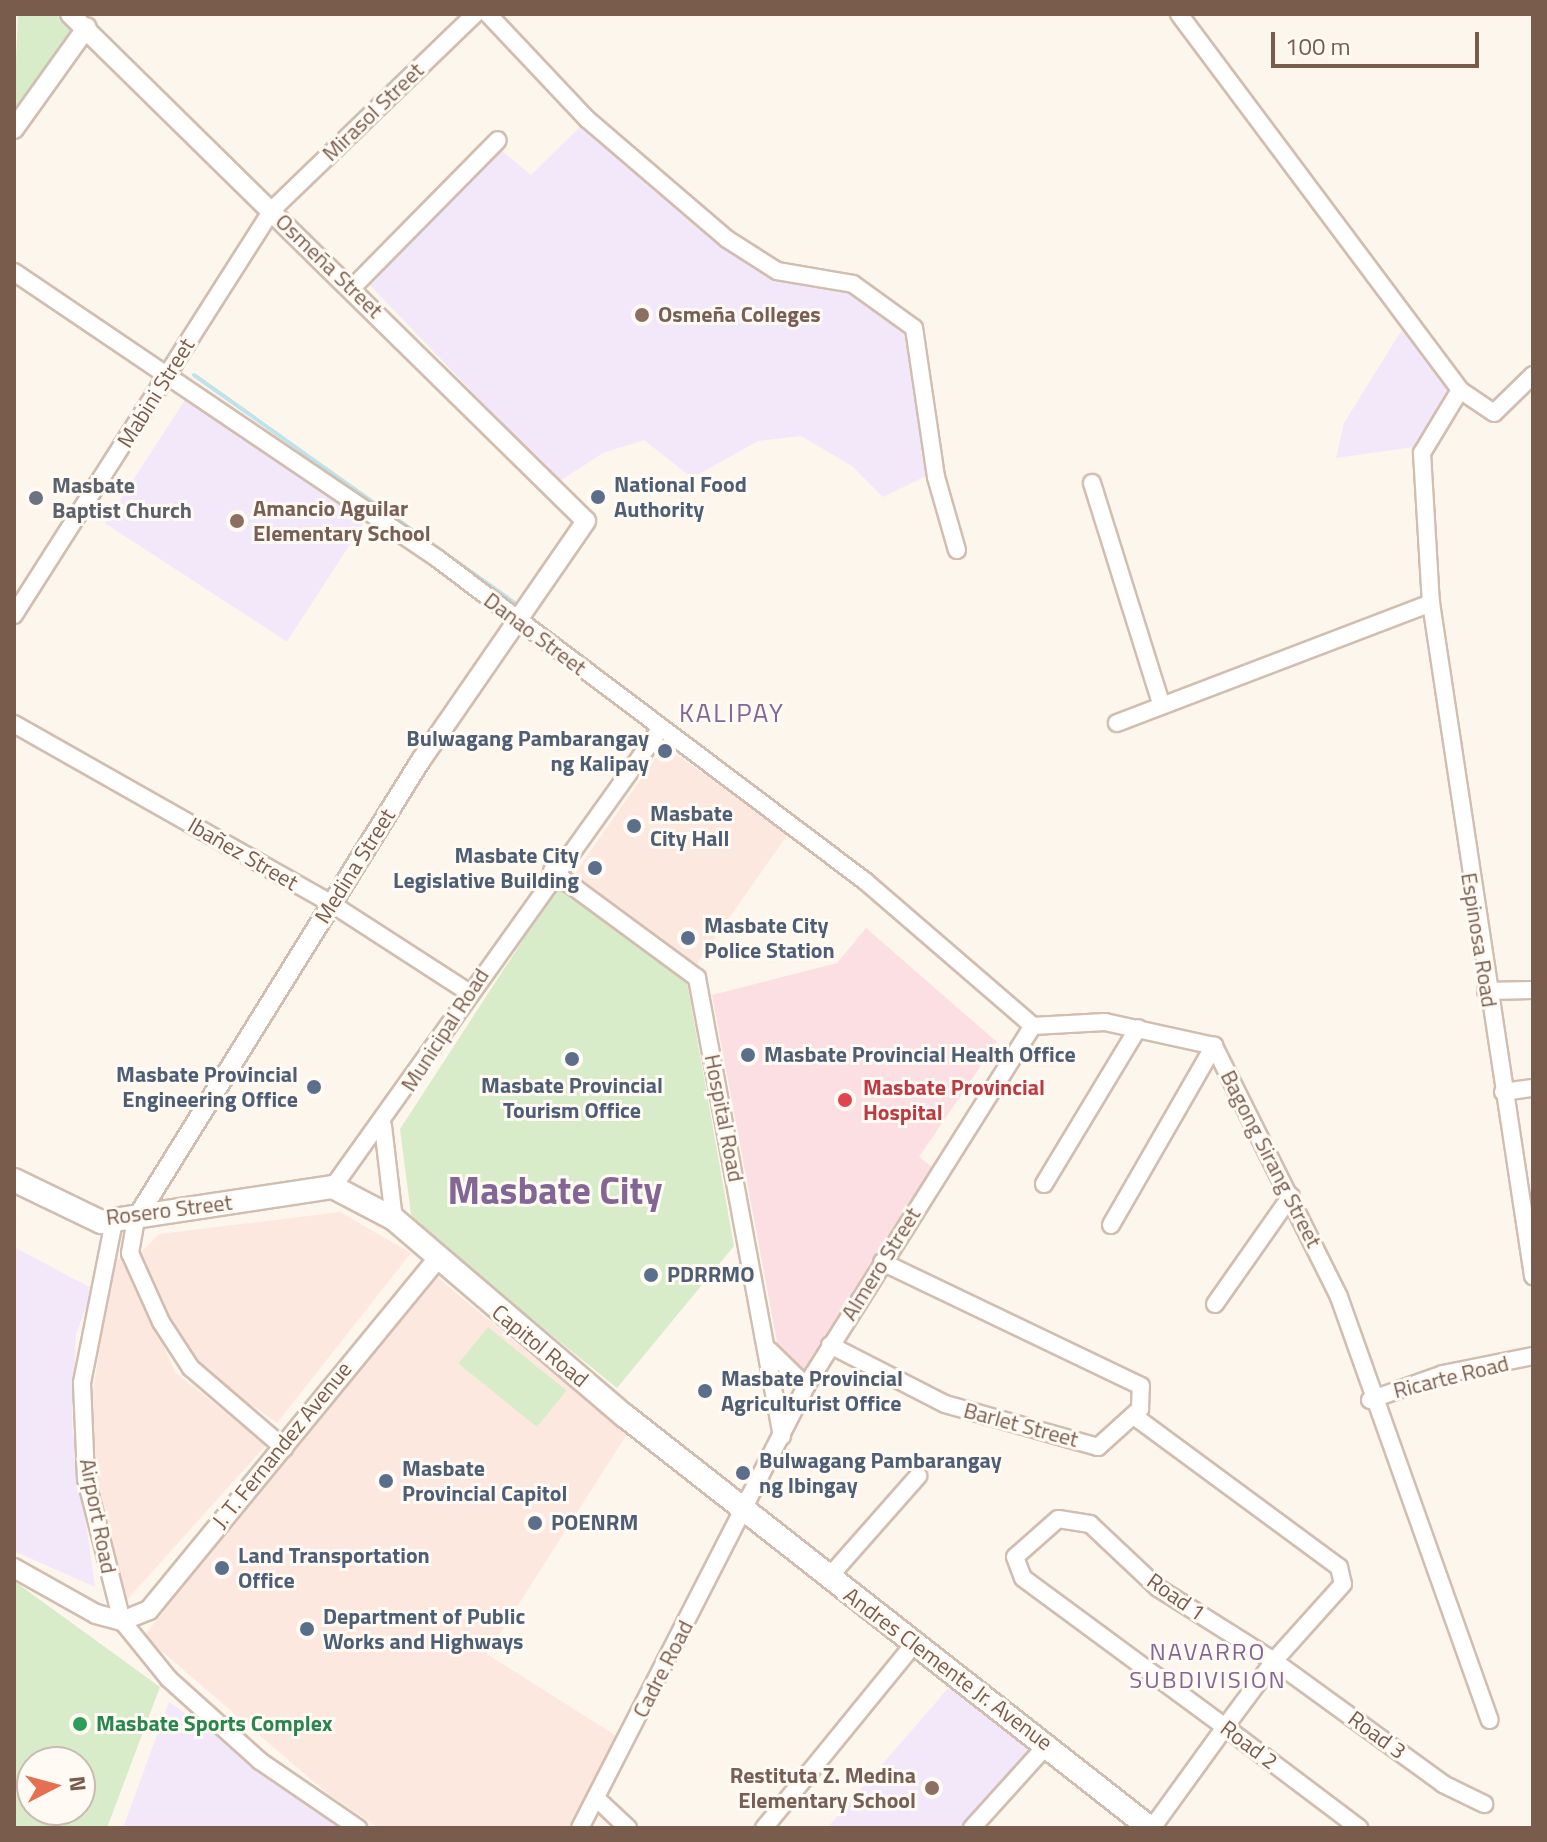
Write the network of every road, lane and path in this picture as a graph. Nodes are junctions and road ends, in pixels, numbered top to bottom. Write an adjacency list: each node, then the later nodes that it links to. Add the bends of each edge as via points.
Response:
1 (70, 14): 5 (street, Osmeña Street)
2 (475, 14): 8 (street, Mirasol Street)
3 (488, 14): 16 (street, via 587,119 727,239 777,271 853,284 914,328 936,477)
4 (1179, 14): 13 (street)
5 (87, 27): 6 (street); 8 (street, Osmeña Street)
6 (14, 129)
7 (498, 140): 10 (street)
8 (271, 211): 10 (street, Osmeña Street); 11 (street, Mabini Street)
9 (14, 272): 11 (street, Danao Street)
10 (353, 287): 15 (street, Osmeña Street)
11 (167, 375): 18 (street, Mabini Street); 19 (street, Danao Street)
12 (1533, 375): 13 (street, via 1494,413)
13 (1460, 390): 17 (street, Espinosa Road, via 1422,453)
14 (1092, 483): 20 (street)
15 (586, 521): 19 (street, Medina Street)
16 (957, 550)
17 (1431, 603): 20 (street); 27 (street, Espinosa Road)
18 (14, 615)
19 (518, 621): 23 (street, Danao Street); 25 (street, Medina Street)
20 (1161, 703): 21 (street)
21 (1117, 723)
22 (14, 724): 25 (street, Ibañez Street)
23 (661, 728): 24 (street, Municipal Road); 29 (street, Danao Street, via 865,881)
24 (552, 871): 28 (street, Municipal Road); 48 (street, Hospital Road, via 697,978)
25 (332, 904): 28 (street, Ibañez Street); 40 (street, Medina Street)
26 (1533, 990): 27 (street)
27 (1486, 991): 33 (street, Espinosa Road)
28 (468, 992): 34 (street, Municipal Road)
29 (1033, 1026): 30 (street, Bagong Sirang Street); 45 (street, Almero Street)
30 (1138, 1028): 31 (street, Bagong Sirang Street); 36 (street)
31 (1214, 1046): 38 (street, Bagong Sirang Street); 41 (street)
32 (1533, 1088): 33 (street)
33 (1503, 1092): 46 (street, Espinosa Road)
34 (383, 1126): 37 (street, Municipal Road); 39 (street)
35 (14, 1180): 40 (main road, Rosero Street, via 101,1222)
36 (1044, 1184)
37 (333, 1187): 39 (main road, Capitol Road); 40 (main road, Rosero Street)
38 (1291, 1196): 47 (street); 52 (street, Bagong Sirang Street, via 1339,1297)
39 (394, 1219): 44 (main road, Capitol Road)
40 (125, 1220): 42 (street, Airport Road); 43 (street)
41 (1111, 1225)
42 (108, 1248): 43 (street); 61 (street, Airport Road, via 82,1383 86,1479)
43 (130, 1253): 55 (street, via 191,1368)
44 (436, 1261): 55 (street, J. T. Fernandez Avenue); 57 (main road, Capitol Road)
45 (882, 1262): 49 (street, Almero Street); 53 (street, via 1141,1386 1144,1398)
46 (1533, 1276)
47 (1215, 1304)
48 (764, 1342): 51 (street); 54 (street, Hospital Road)
49 (830, 1345): 51 (street, Almero Street); 53 (street, Barlet Street, via 945,1404 1098,1447)
50 (1533, 1356): 52 (street, Ricarte Road, via 1430,1378)
51 (806, 1386): 54 (street, Almero Street)
52 (1370, 1400): 64 (street, Bagong Sirang Street)
53 (1134, 1416): 63 (street, via 1339,1567 1343,1584)
54 (782, 1436): 57 (street, Almero Street)
55 (284, 1448): 61 (street, J. T. Fernandez Avenue, via 149,1610)
56 (918, 1476): 59 (street)
57 (746, 1510): 59 (main road, Andres Clemente Jr. Avenue); 67 (street, Cadre Road)
58 (14, 1568): 61 (street)
59 (829, 1577): 62 (main road, Andres Clemente Jr. Avenue)
60 (1023, 1578): 63 (street, Road 1, via 1015,1557 1058,1519 1075,1518 1158,1588); 65 (street, Road 2)
61 (122, 1621): 69 (street, via 169,1679 260,1761)
62 (913, 1645): 66 (main road, Andres Clemente Jr. Avenue); 72 (street)
63 (1274, 1661): 65 (street); 68 (street, Road 3, via 1443,1784)
64 (1490, 1720)
65 (1225, 1727): 74 (street); 75 (street, Road 2)
66 (1048, 1744): 73 (street); 74 (main road, Andres Clemente Jr. Avenue)
67 (596, 1798): 70 (street, Cadre Road); 71 (street)
68 (1484, 1804)
69 (358, 1828)
70 (580, 1828)
71 (628, 1828)
72 (764, 1828)
73 (972, 1828)
74 (1151, 1828)
75 (1359, 1828)

